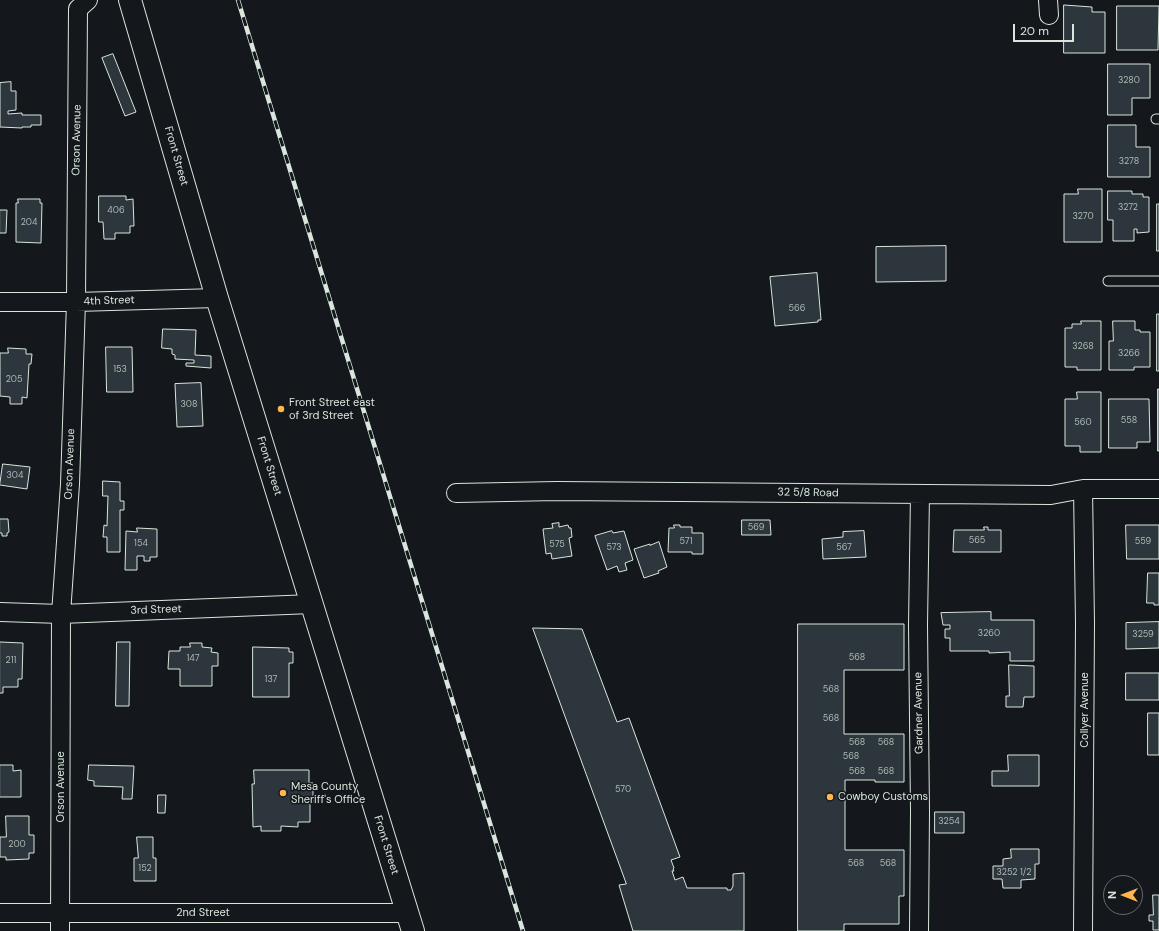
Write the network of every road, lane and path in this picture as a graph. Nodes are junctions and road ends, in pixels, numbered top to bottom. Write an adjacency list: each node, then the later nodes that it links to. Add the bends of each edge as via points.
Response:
1 (88, 0): 7 (street, Orson Avenue, via 78,9)
2 (130, 0): 5 (street, Front Street)
3 (1108, 281): 4 (lane)
4 (1159, 281)
5 (217, 298): 7 (street, 4th Street); 12 (street, Front Street)
6 (0, 302): 7 (street, 4th Street)
7 (76, 302): 14 (street, Orson Avenue, via 70,484)
8 (1083, 489): 9 (street, 32 5/8 Road); 11 (street, 32 5/8 Road, via 1051,495); 20 (street, Collyer Avenue)
9 (1159, 489)
10 (456, 493): 11 (street, 32 5/8 Road, via 557,490)
11 (920, 494): 19 (street, Gardner Avenue)
12 (312, 604): 14 (street, 3rd Street); 17 (street, Front Street)
13 (0, 612): 14 (street, 3rd Street)
14 (61, 614): 16 (street, Orson Avenue)
15 (0, 913): 16 (street, 2nd Street)
16 (60, 913): 17 (street, 2nd Street); 18 (street, Orson Avenue)
17 (410, 922)
18 (60, 931)
19 (919, 931)
20 (1083, 931)

